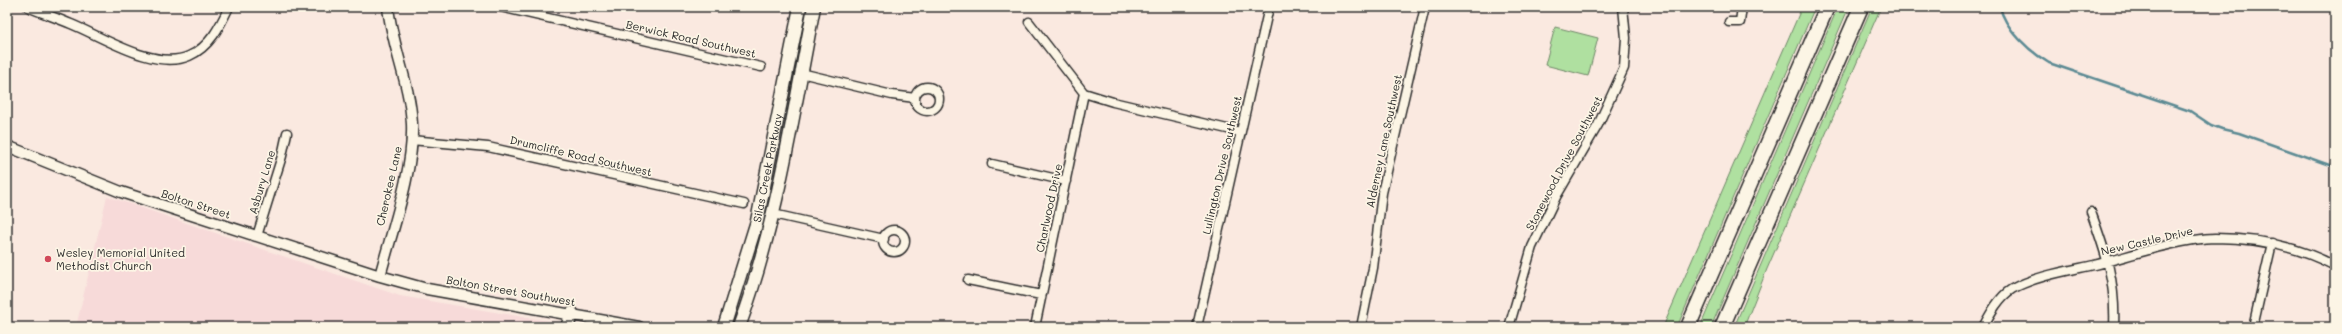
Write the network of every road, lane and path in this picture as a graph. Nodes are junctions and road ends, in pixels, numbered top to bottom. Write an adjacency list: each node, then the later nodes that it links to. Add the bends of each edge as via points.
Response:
1 (28, 7): 2 (street, via 161,60 189,56 200,49 219,27)
2 (228, 7)
3 (388, 7): 21 (street, Cherokee Lane, via 392,36 410,108)
4 (500, 7): 15 (street, Berwick Road Southwest)
5 (800, 7): 41 (main road, Silas Creek Parkway, via 757,221)
6 (814, 7): 16 (main road, Silas Creek Parkway)
7 (1269, 7): 19 (street, Lullington Drive Southwest)
8 (1424, 7): 46 (street, Alderney Lane Southwest, via 1382,193 1373,268)
9 (1623, 7): 47 (street, Stonewood Drive Southwest, via 1626,38 1624,68 1598,125 1556,198 1532,247)
10 (1742, 7): 14 (street, via 1740,22)
11 (1827, 7): 48 (highway)
12 (1861, 7): 49 (highway)
13 (1029, 22): 17 (street)
14 (1729, 22)
15 (761, 67)
16 (801, 74): 18 (street); 27 (main road, Silas Creek Parkway)
17 (1084, 93): 19 (street); 24 (street, Charlwood Drive)
18 (915, 98)
19 (1240, 132): 45 (street, Lullington Drive Southwest)
20 (287, 133): 28 (street, Asbury Lane)
21 (412, 140): 25 (street, Drumcliffe Road Southwest, via 488,146); 33 (street, Cherokee Lane, via 409,164)
22 (7, 146): 28 (street, Bolton Street, via 121,192)
23 (992, 164): 24 (street)
24 (1066, 181): 35 (street, Charlwood Drive)
25 (744, 204)
26 (2091, 212): 31 (street)
27 (773, 214): 29 (street); 36 (main road, Silas Creek Parkway)
28 (257, 236): 33 (street, Bolton Street)
29 (884, 239)
30 (2272, 243): 31 (street, New Castle Drive, via 2214,238); 32 (street, New Castle Drive); 52 (street)
31 (2109, 261): 50 (street, New Castle Drive, via 2048,276 2013,289 1999,301); 51 (street)
32 (2335, 266)
33 (380, 276): 37 (street, Bolton Street Southwest, via 427,289)
34 (968, 280): 35 (street)
35 (1042, 295): 44 (street, Charlwood Drive)
36 (748, 301): 42 (main road, Silas Creek Parkway); 43 (main road)
37 (572, 313): 38 (main road); 39 (main road); 40 (street, Bolton Street Southwest)
38 (567, 327)
39 (574, 327)
40 (640, 327)
41 (724, 327)
42 (739, 327)
43 (744, 327)
44 (1035, 327)
45 (1197, 327)
46 (1361, 327)
47 (1509, 327)
48 (1688, 327)
49 (1722, 327)
50 (1983, 327)
51 (2114, 327)
52 (2253, 327)

